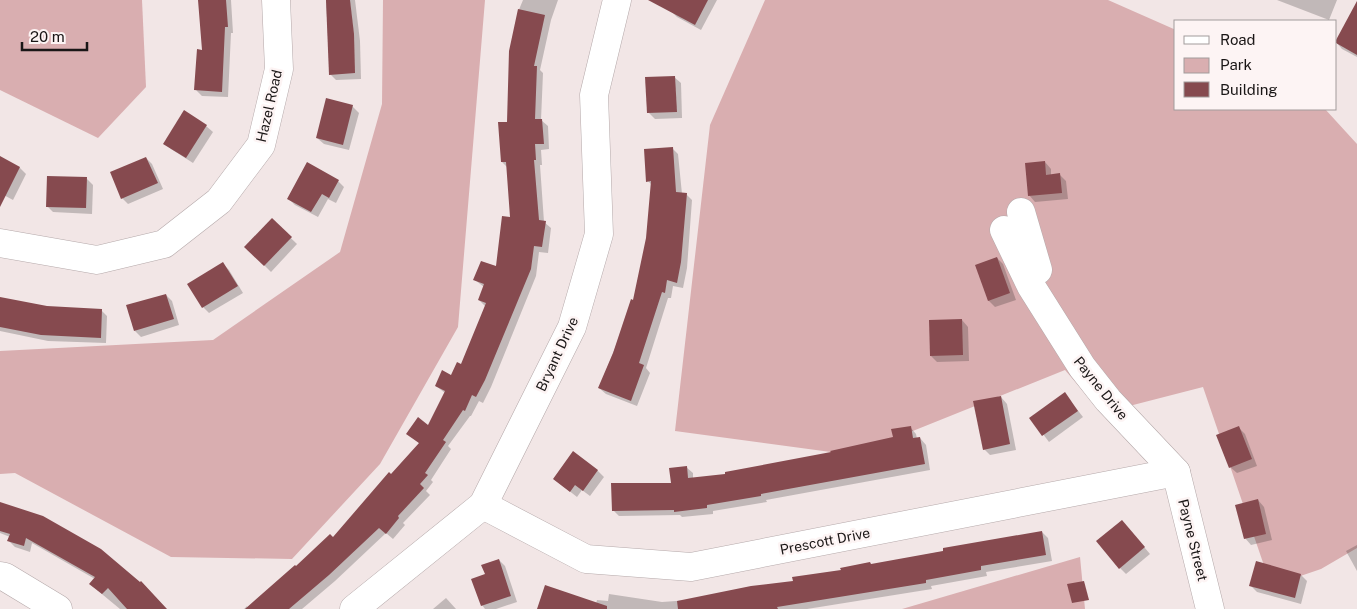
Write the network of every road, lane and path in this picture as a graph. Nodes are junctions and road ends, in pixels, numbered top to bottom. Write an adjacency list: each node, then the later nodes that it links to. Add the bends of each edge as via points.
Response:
1 (276, 0): 4 (street, Hazel Road, via 280,69 261,145 219,201 164,244 97,260)
2 (617, 0): 6 (street, Bryant Drive, via 594,95 599,234 572,327)
3 (1013, 221): 5 (street, Payne Drive, via 1038,297 1082,367 1108,400)
4 (0, 244)
5 (1176, 472): 6 (street, Prescott Drive, via 691,567 586,559); 10 (street, Payne Street)
6 (483, 505): 9 (street, Bryant Drive)
7 (0, 576): 8 (street)
8 (58, 609)
9 (354, 609)
10 (1210, 609)

